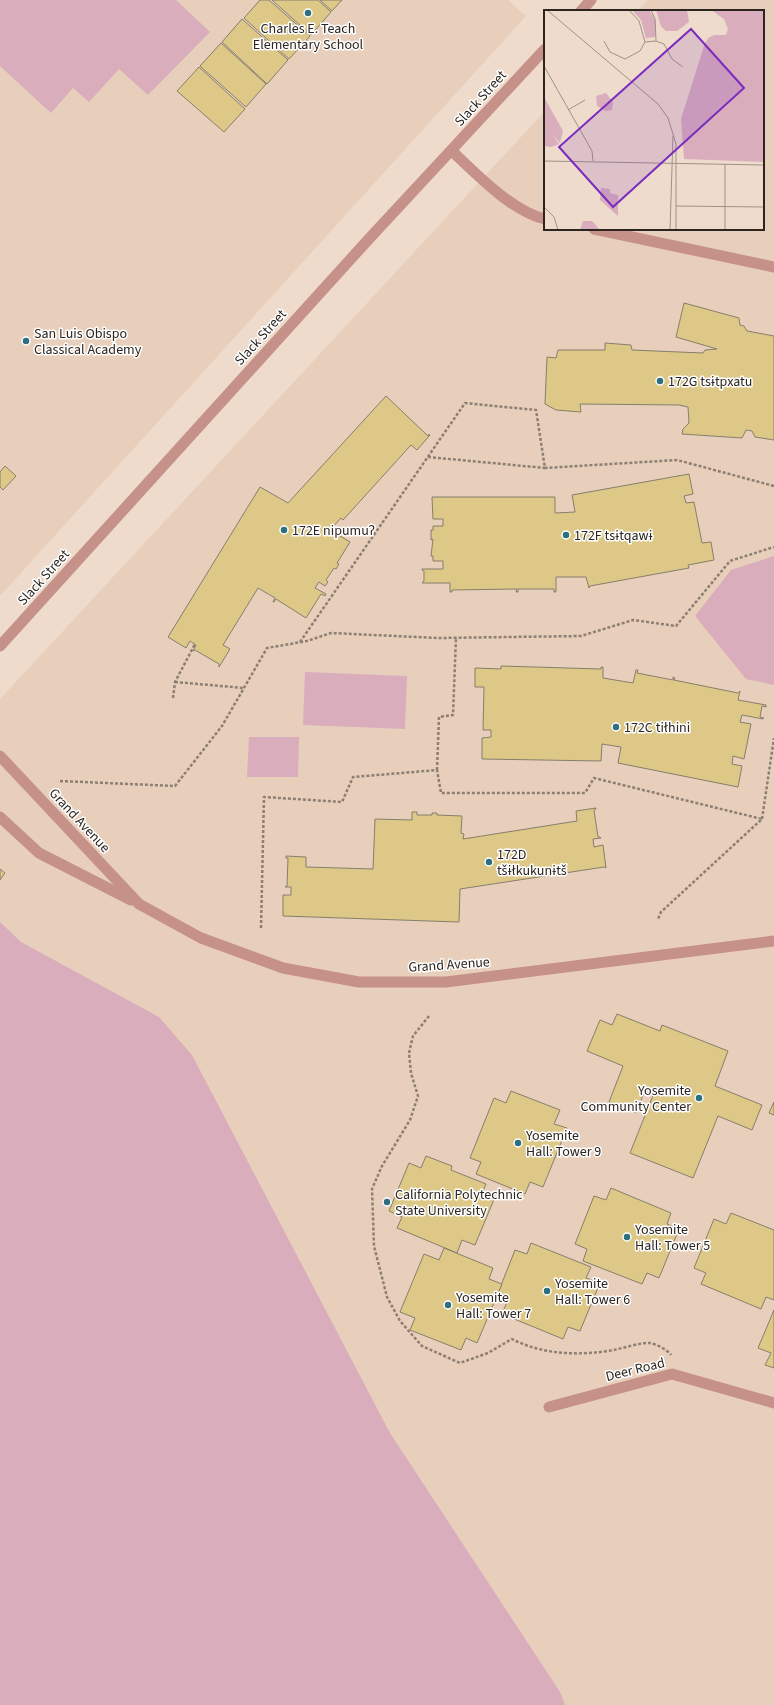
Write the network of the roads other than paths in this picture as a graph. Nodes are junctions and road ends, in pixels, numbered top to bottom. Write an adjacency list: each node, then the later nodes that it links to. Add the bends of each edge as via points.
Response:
1 (591, 0): 2 (street)
2 (582, 10)
3 (544, 50): 4 (street, Slack Street)
4 (452, 151): 5 (street, via 493,189 534,216); 8 (street, Slack Street, via 367,241)
5 (544, 219)
6 (599, 230): 7 (street)
7 (774, 267)
8 (0, 646)
9 (0, 756): 11 (street, Grand Avenue)
10 (0, 818): 11 (street, Grand Avenue, via 39,853)
11 (139, 904): 12 (street, Grand Avenue, via 201,938 283,968 359,982 446,982)
12 (774, 941)
13 (774, 1403): 14 (street, Deer Road, via 672,1374)
14 (549, 1407)

